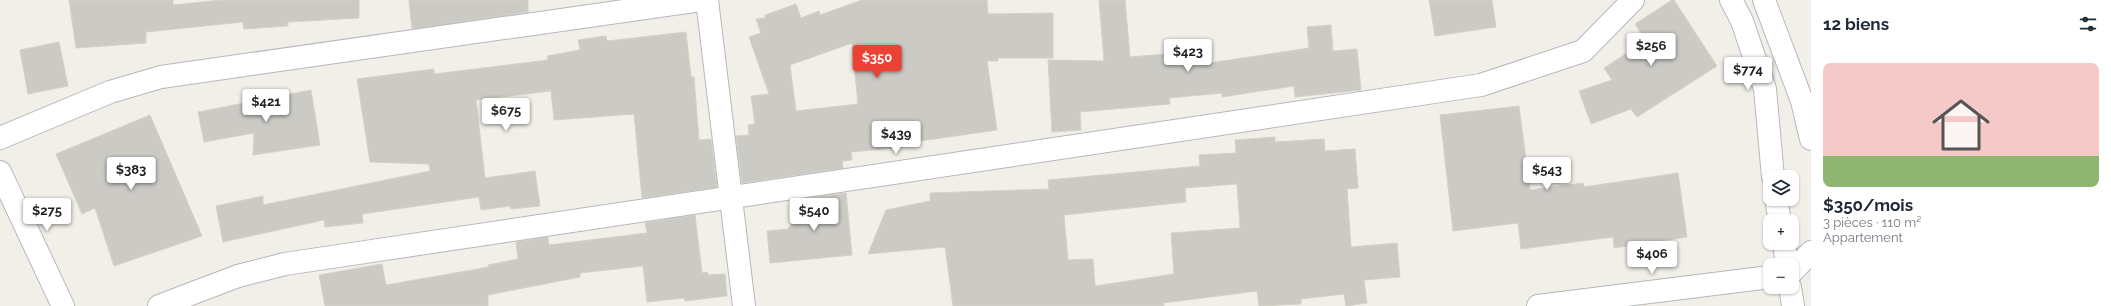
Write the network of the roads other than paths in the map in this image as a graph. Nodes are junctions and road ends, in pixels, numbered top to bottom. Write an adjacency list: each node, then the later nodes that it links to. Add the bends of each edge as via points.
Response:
1 (701, 0): 6 (street, via 161,77 110,92)
2 (707, 0): 10 (street)
3 (1634, 0): 10 (street, via 1583,51 1481,85)
4 (1731, 0): 8 (street, via 1742,21 1765,89)
5 (1764, 0): 7 (street, via 1802,102)
6 (0, 138)
7 (1811, 139)
8 (1772, 170)
9 (0, 172): 15 (street)
10 (732, 196): 16 (street, via 285,264 238,276); 17 (street)
11 (1811, 252): 12 (street)
12 (1799, 265)
13 (1763, 278): 18 (street)
14 (1791, 294): 19 (street)
15 (63, 306)
16 (159, 306)
17 (744, 306)
18 (1538, 306)
19 (1793, 306)

